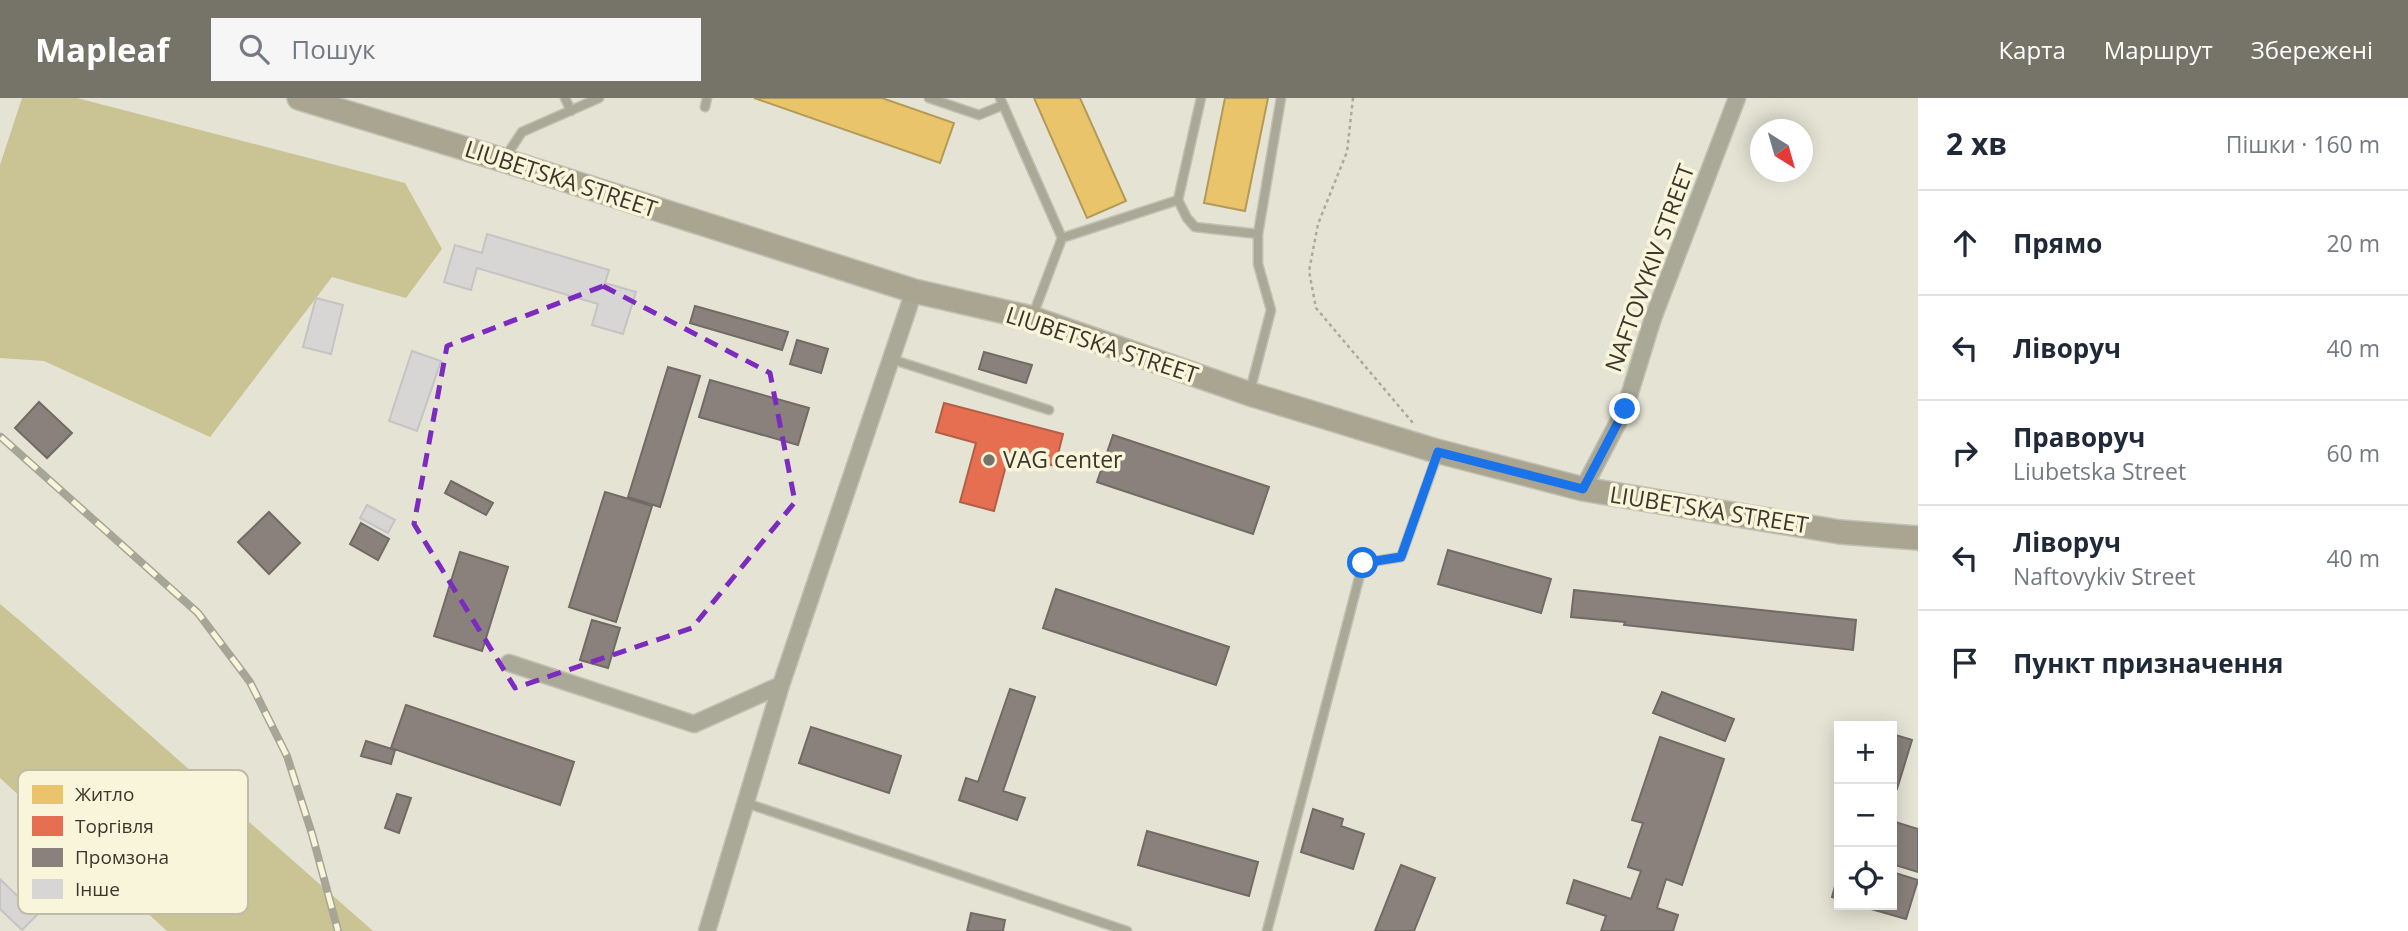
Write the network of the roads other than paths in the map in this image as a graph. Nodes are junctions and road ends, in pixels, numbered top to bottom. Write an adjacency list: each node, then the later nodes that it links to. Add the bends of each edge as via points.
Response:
1 (299, 98): 10 (main road, LIUBETSKA STREET)
2 (565, 98): 9 (lane)
3 (599, 98): 9 (lane)
4 (929, 98): 8 (lane, via 979,115)
5 (1201, 98): 11 (lane)
6 (1281, 98): 12 (lane)
7 (1737, 98): 20 (street, NAFTOVYKIV STREET, via 1653,318 1625,409)
8 (1001, 102): 13 (lane)
9 (571, 111): 10 (lane, via 522,132)
10 (503, 160): 14 (main road, LIUBETSKA STREET)
11 (1178, 200): 12 (lane, via 1195,227); 13 (lane)
12 (1258, 234): 17 (lane, via 1258,264 1271,310)
13 (1062, 238): 15 (lane)
14 (914, 291): 15 (main road, LIUBETSKA STREET); 16 (street)
15 (1032, 318): 17 (main road, LIUBETSKA STREET)
16 (891, 359): 18 (lane); 23 (street)
17 (1250, 394): 19 (main road, LIUBETSKA STREET)
18 (1049, 410)
19 (1436, 451): 20 (main road, LIUBETSKA STREET); 27 (lane, via 1401,557 1363,563)
20 (1583, 489): 21 (main road, LIUBETSKA STREET, via 1840,532)
21 (1918, 538)
22 (509, 663): 23 (street, via 694,724)
23 (781, 685): 24 (street)
24 (746, 803): 25 (street); 26 (lane)
25 (707, 931)
26 (1127, 931)
27 (1267, 931)

